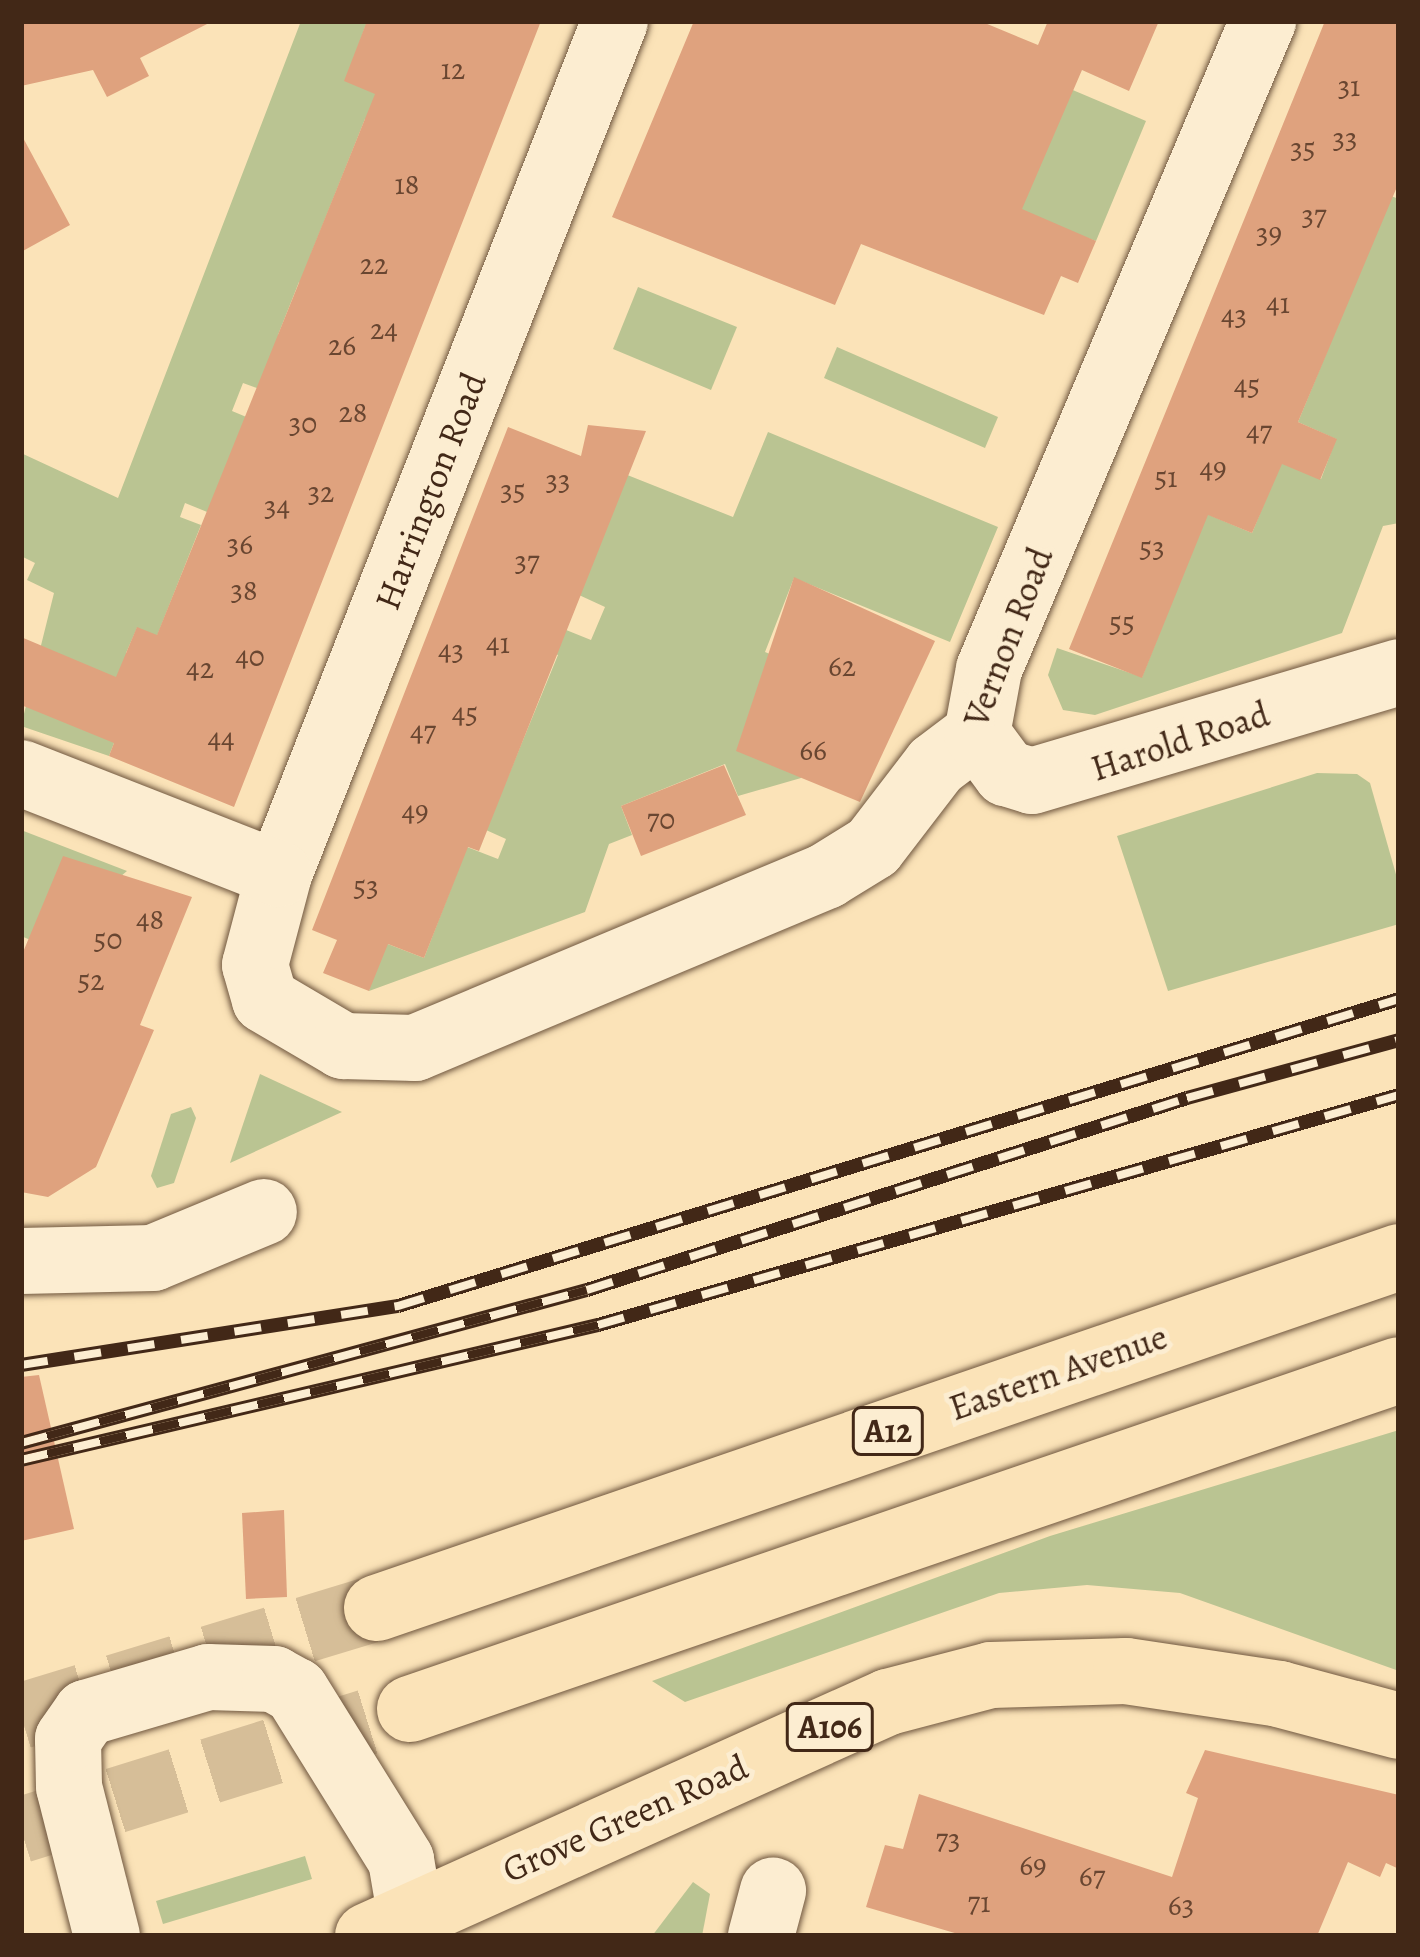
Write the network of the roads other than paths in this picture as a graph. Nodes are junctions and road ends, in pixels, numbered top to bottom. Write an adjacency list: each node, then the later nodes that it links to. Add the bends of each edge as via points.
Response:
1 (615, 21): 6 (street, Harrington Road)
2 (1263, 21): 4 (street, Vernon Road, via 989,669)
3 (1399, 671): 4 (street, Harold Road, via 1032,781 1006,773)
4 (977, 734): 7 (street, Vernon Road, via 936,765 873,848 826,876 415,1048 362,1049 322,1035 265,1000)
5 (21, 773): 6 (street)
6 (279, 874): 7 (street, Harrington Road)
7 (255, 965)
8 (264, 1212): 10 (street, via 171,1254 110,1266)
9 (1399, 1257): 12 (main road, Eastern Avenue / A12)
10 (21, 1261)
11 (1399, 1370): 13 (main road)
12 (377, 1608)
13 (410, 1709)
14 (1399, 1726): 15 (main road, Grove Green Road / A106, via 1279,1694 1126,1671 991,1676 888,1702)
15 (399, 1929): 16 (street, Grove Green Road, via 401,1860 296,1691 274,1678 208,1677 86,1713 68,1739 69,1787)
16 (107, 1936)

